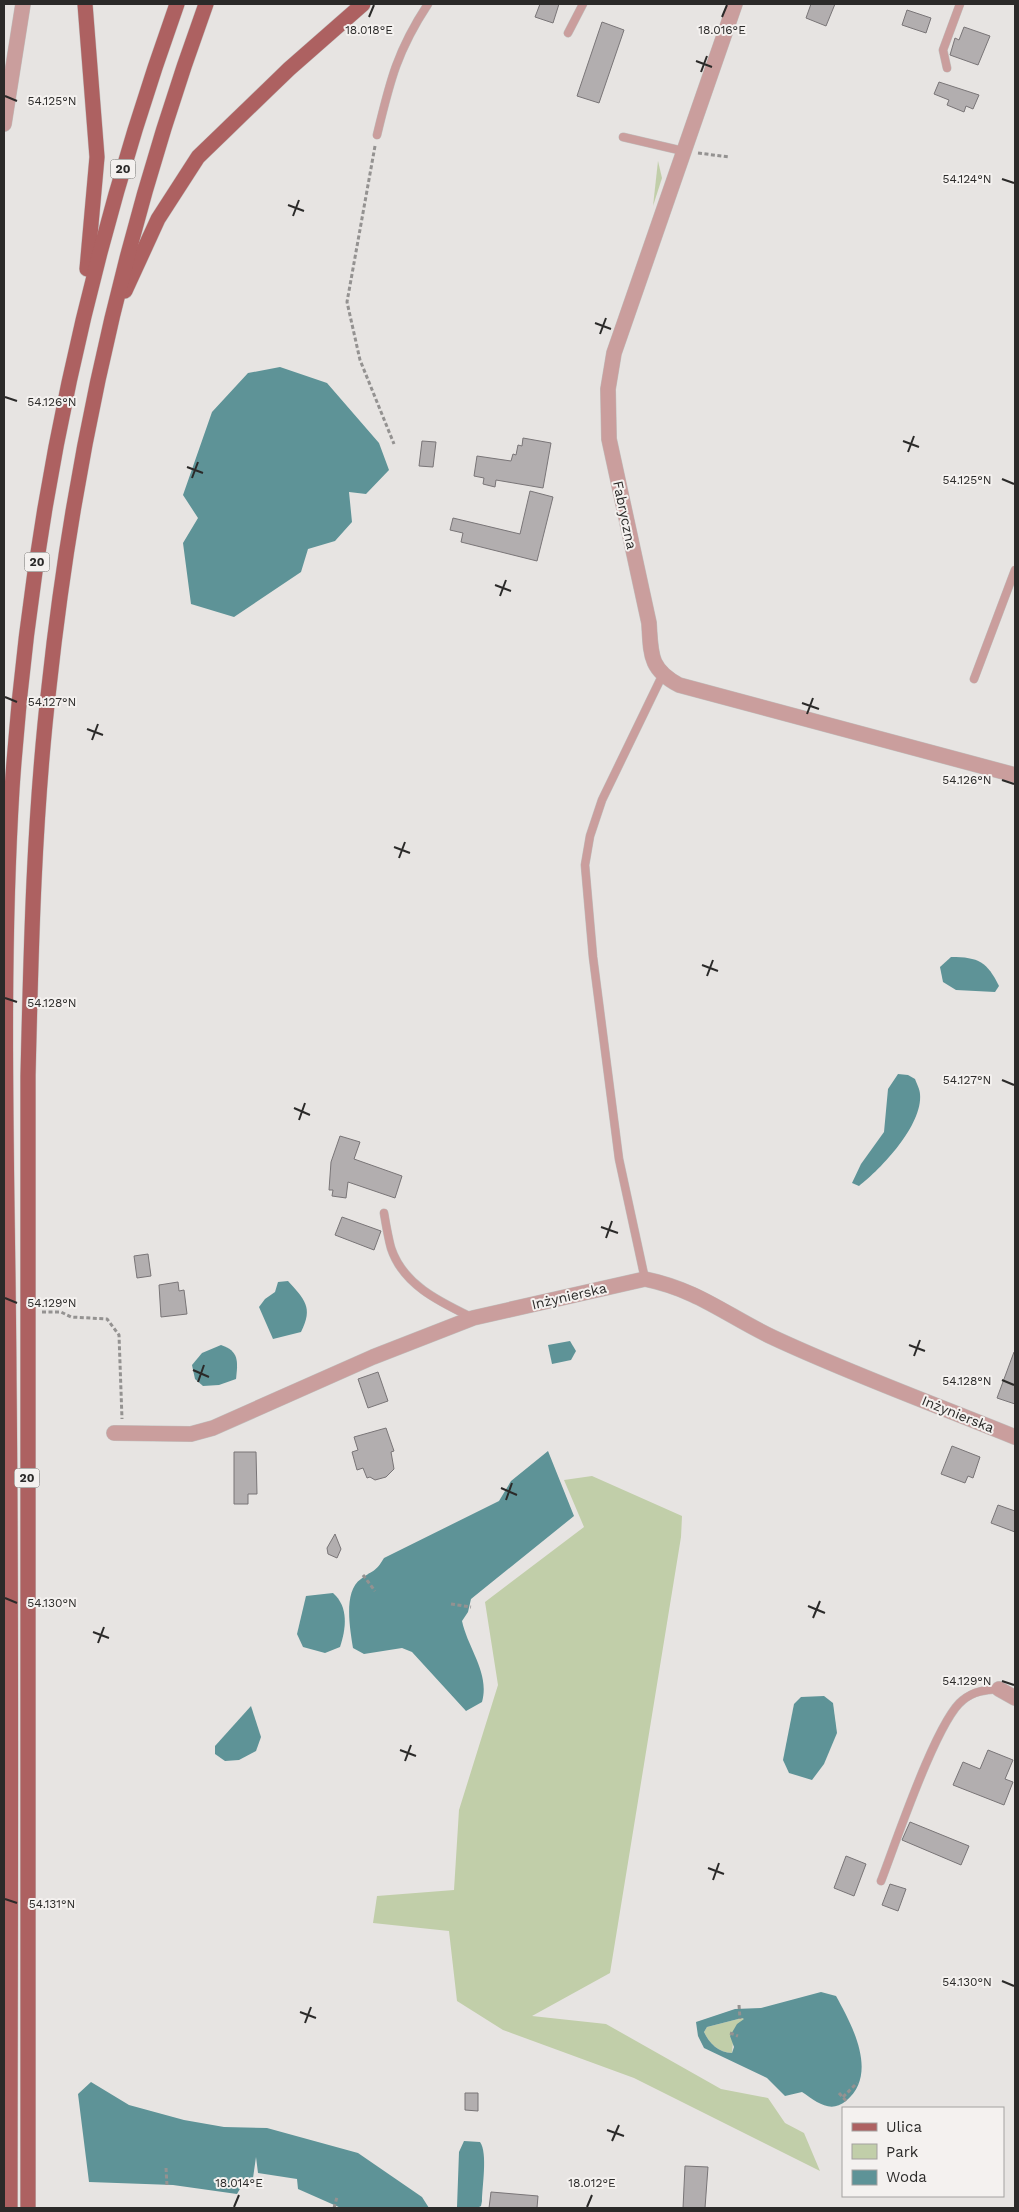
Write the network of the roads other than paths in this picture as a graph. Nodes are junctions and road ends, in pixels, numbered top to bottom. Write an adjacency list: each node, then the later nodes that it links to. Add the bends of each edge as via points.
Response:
1 (23, 4): 12 (street)
2 (85, 4): 17 (main road, via 97,157)
3 (177, 4): 17 (main road, 20, via 111,208)
4 (206, 4): 16 (main road, 20, via 138,210)
5 (363, 4): 16 (main road, via 282,75 198,158 158,219)
6 (428, 4): 13 (lane, via 398,56)
7 (583, 4): 10 (lane)
8 (735, 4): 15 (street, Fabryczna)
9 (960, 4): 11 (lane, via 943,50)
10 (568, 33)
11 (947, 68)
12 (4, 124)
13 (377, 135)
14 (623, 137): 15 (lane)
15 (683, 151): 19 (street, Fabryczna, via 614,353 608,389 609,439 649,623 650,654)
16 (107, 335): 31 (main road, 20, via 75,494 49,686 32,930 28,1106)
17 (79, 336): 30 (main road, 20, via 41,533 21,682 6,928)
18 (1015, 570): 20 (lane)
19 (662, 676): 21 (street, via 679,685); 23 (lane, via 602,800 590,836 585,865 619,1160)
20 (974, 680)
21 (1015, 775)
22 (384, 1213): 24 (lane, via 392,1249 409,1278 439,1300)
23 (645, 1279): 24 (street, Inżynierska); 26 (street, Inżynierska, via 691,1292 771,1336)
24 (473, 1318): 25 (street, Inżynierska, via 373,1357 213,1428 191,1434)
25 (119, 1433)
26 (1015, 1437)
27 (999, 1688): 28 (street); 29 (lane, via 978,1691 962,1700 952,1711 929,1758)
28 (1015, 1698)
29 (881, 1881)
30 (10, 2208)
31 (28, 2208)

